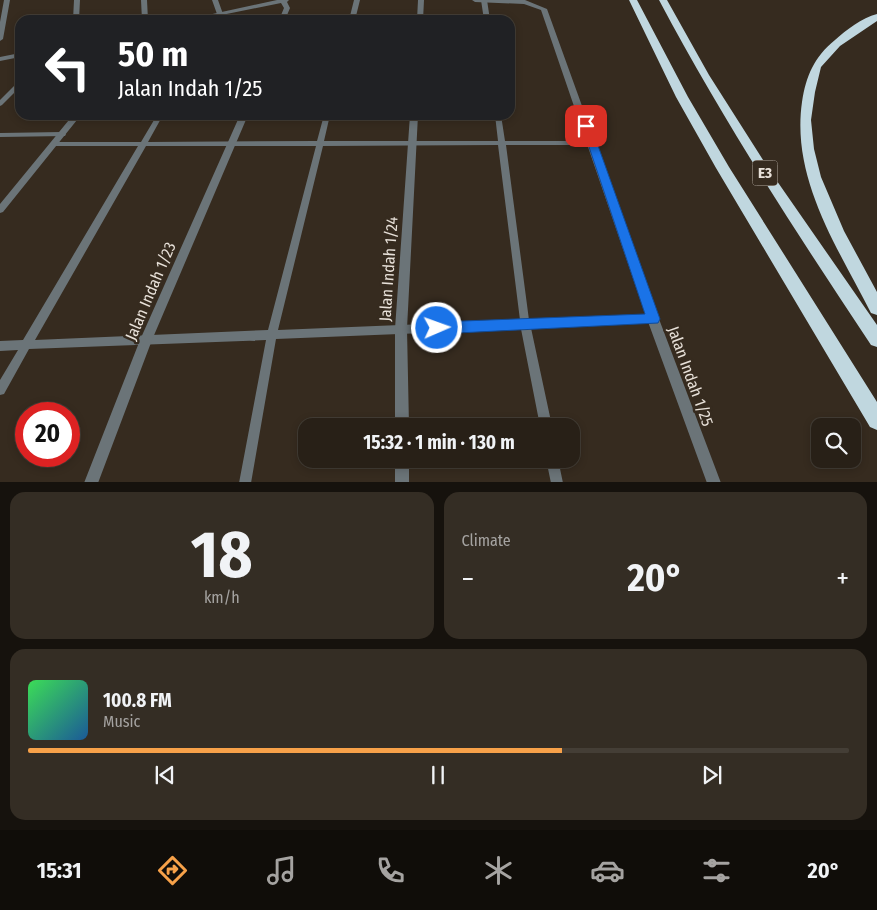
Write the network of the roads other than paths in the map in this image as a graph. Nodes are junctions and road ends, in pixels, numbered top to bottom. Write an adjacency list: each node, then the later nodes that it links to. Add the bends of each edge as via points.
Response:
1 (7, 0): 21 (street)
2 (77, 0): 13 (lane)
3 (144, 0): 14 (street)
4 (215, 0): 12 (lane)
5 (284, 0): 12 (street); 16 (street, via 287,8)
6 (357, 0): 17 (lane)
7 (421, 0): 18 (street)
8 (475, 0): 9 (street)
9 (484, 0): 19 (lane); 38 (street, Jalan Indah 1/25, via 533,3 544,9)
10 (633, 0): 54 (highway, E3, via 718,160)
11 (662, 0): 47 (highway, E3, via 765,174)
12 (220, 14): 15 (street)
13 (76, 15)
14 (145, 15)
15 (215, 15)
16 (284, 15)
17 (353, 15)
18 (420, 15)
19 (486, 15)
20 (877, 17): 42 (highway, via 842,36 815,68 805,110 804,138 812,172 832,219)
21 (0, 39)
22 (15, 56): 23 (street)
23 (0, 59)
24 (15, 88): 25 (lane)
25 (0, 104)
26 (73, 120): 33 (street)
27 (157, 120): 40 (lane)
28 (242, 120): 34 (street, Jalan Indah 1/23)
29 (326, 120): 35 (lane)
30 (414, 120): 36 (street, Jalan Indah 1/24)
31 (499, 120): 37 (lane)
32 (0, 134): 33 (lane)
33 (62, 134): 39 (street)
34 (232, 143): 35 (lane); 40 (lane); 48 (street, Jalan Indah 1/23)
35 (320, 143): 36 (lane); 46 (lane)
36 (413, 143): 37 (lane); 45 (street, Jalan Indah 1/24)
37 (502, 143): 38 (lane); 44 (lane)
38 (592, 143): 43 (street, Jalan Indah 1/25)
39 (54, 144): 40 (lane); 41 (street)
40 (144, 144): 49 (lane)
41 (0, 210)
42 (877, 308)
43 (653, 319): 44 (lane); 61 (street, Jalan Indah 1/25)
44 (525, 324): 45 (lane); 53 (lane)
45 (402, 329): 46 (lane); 52 (street, Jalan Indah 1/24)
46 (272, 335): 48 (lane); 58 (lane)
47 (877, 339)
48 (146, 340): 49 (lane); 57 (street, Jalan Indah 1/23)
49 (26, 345): 50 (lane); 51 (lane)
50 (0, 346)
51 (0, 390)
52 (402, 418)
53 (544, 418)
54 (877, 420)
55 (402, 468): 59 (street)
56 (554, 468): 60 (lane)
57 (91, 482)
58 (246, 482)
59 (402, 482)
60 (557, 482)
61 (714, 482)

